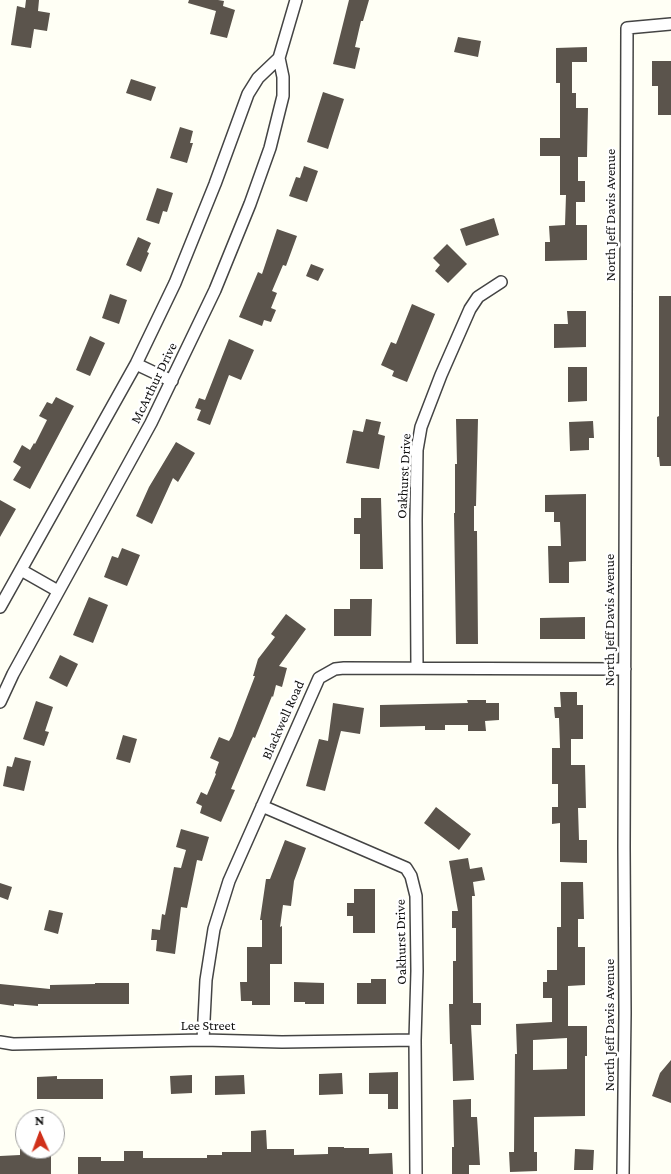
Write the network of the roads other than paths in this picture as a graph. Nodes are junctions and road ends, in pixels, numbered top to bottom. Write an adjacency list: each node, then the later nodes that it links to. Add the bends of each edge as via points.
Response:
1 (294, 0): 3 (street, McArthur Drive)
2 (671, 24): 11 (street, North Jeff Davis Avenue, via 627,28)
3 (279, 58): 5 (street, McArthur Drive, via 264,71 248,94 175,283); 6 (street, McArthur Drive, via 283,96 270,148 214,290)
4 (501, 282): 10 (street, Oakhurst Drive, via 478,297 470,309 421,427 417,450)
5 (136, 364): 6 (street); 7 (street, McArthur Drive)
6 (172, 381): 8 (street, McArthur Drive)
7 (21, 570): 8 (street); 9 (street, McArthur Drive)
8 (58, 591): 12 (street, McArthur Drive)
9 (0, 607)
10 (417, 667): 11 (street, Blackwell Road); 13 (street, Blackwell Road, via 335,669 319,678)
11 (625, 669): 18 (street, North Jeff Davis Avenue)
12 (0, 702)
13 (262, 806): 14 (street, Blackwell Road, via 229,882 214,929 206,980); 15 (street, Oakhurst Drive, via 406,868 416,896)
14 (203, 1040): 15 (street, Lee Street); 16 (street, Lee Street)
15 (416, 1040): 17 (street, Oakhurst Drive)
16 (0, 1042)
17 (416, 1174)
18 (623, 1174)

